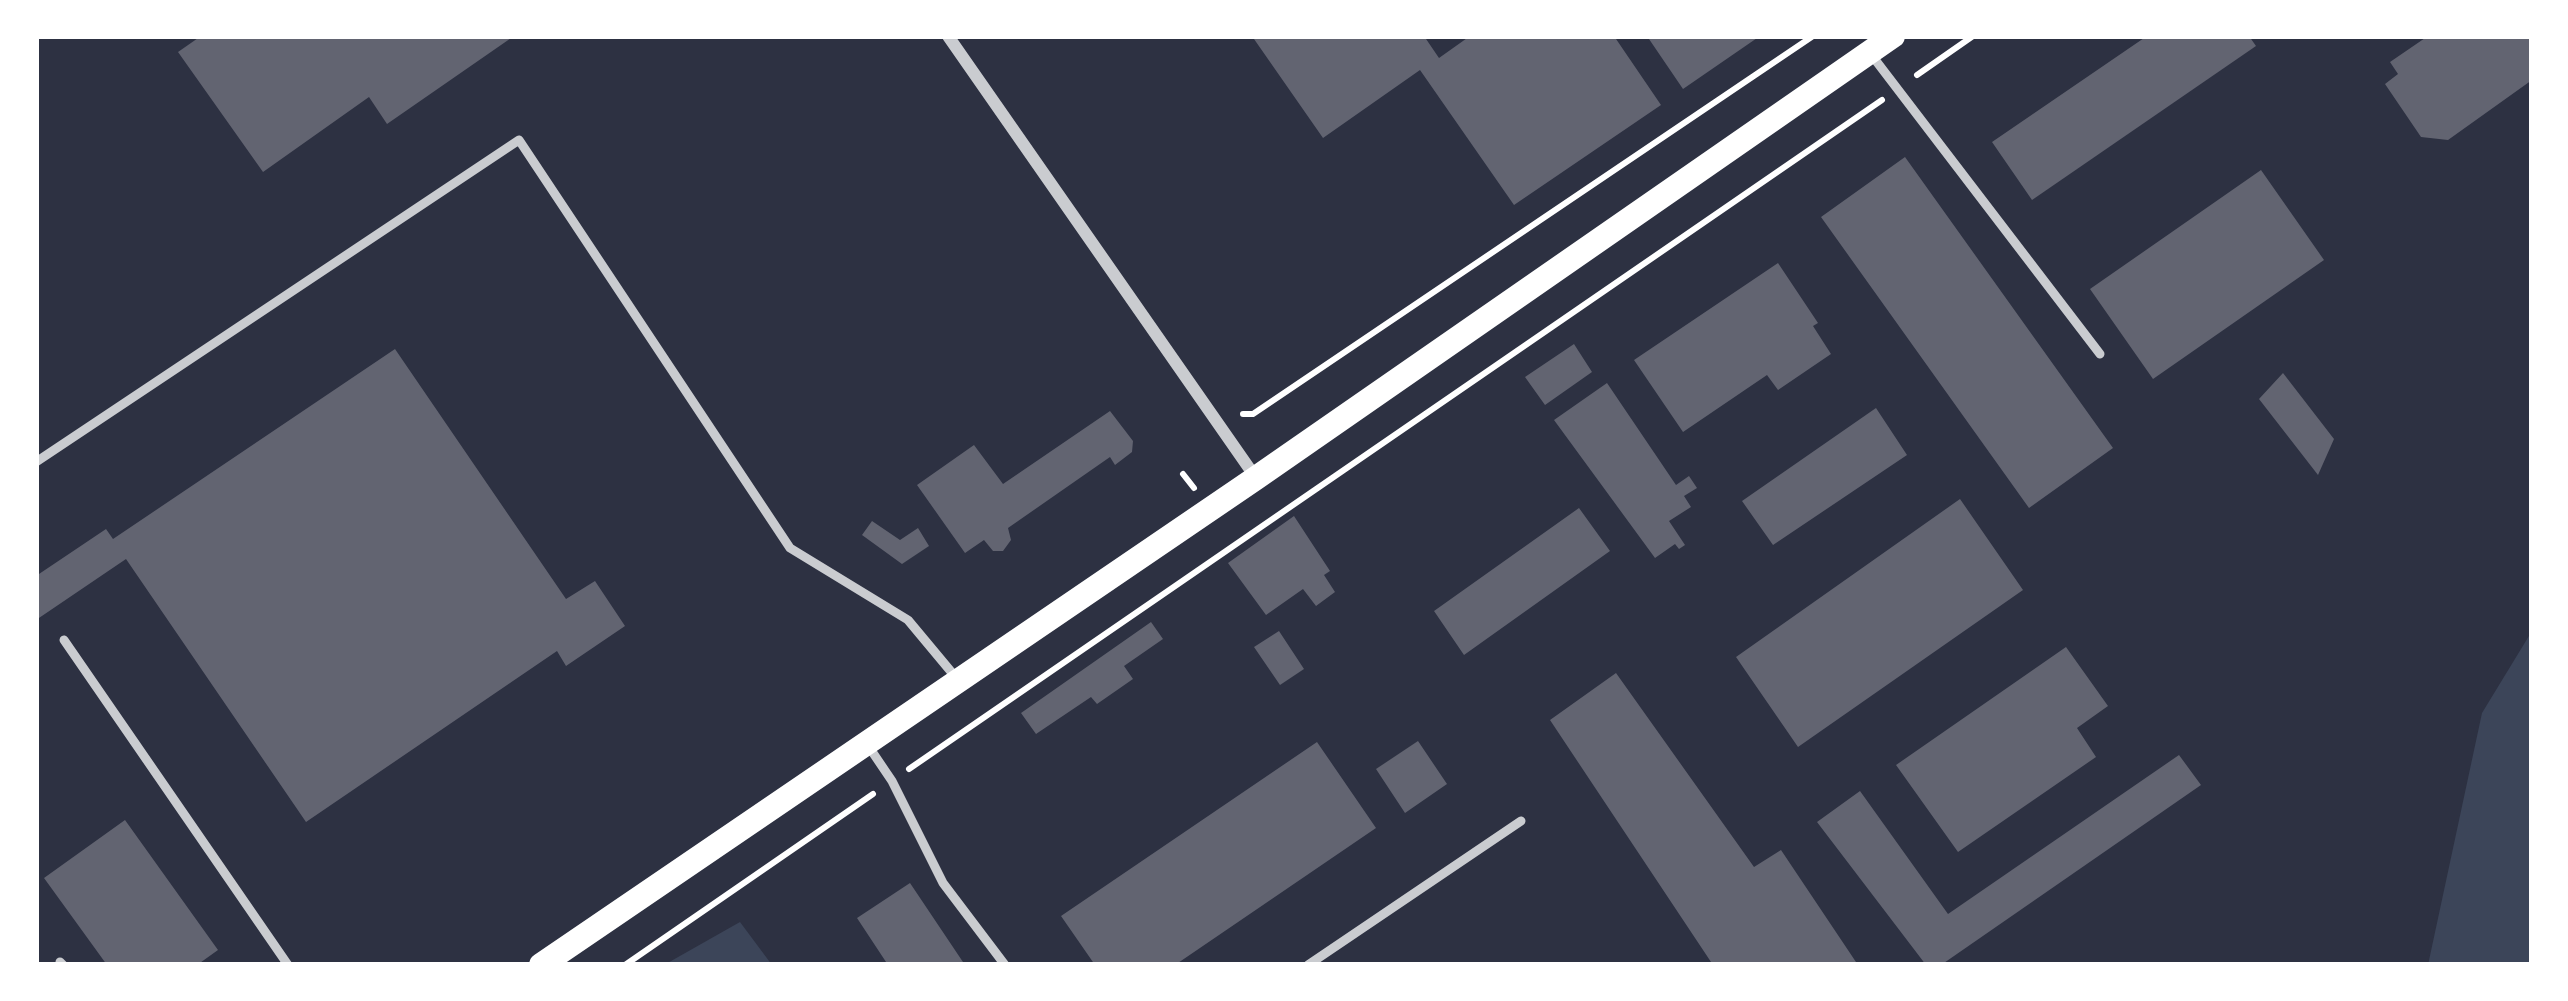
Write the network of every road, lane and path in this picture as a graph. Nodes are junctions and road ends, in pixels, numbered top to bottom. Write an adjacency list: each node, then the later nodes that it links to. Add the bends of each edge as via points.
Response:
1 (948, 36): 10 (street)
2 (1813, 36): 8 (path, via 1253,414)
3 (1893, 36): 5 (main road)
4 (1973, 36): 6 (path)
5 (1870, 52): 6 (lane); 10 (main road)
6 (1896, 91): 7 (lane); 14 (path)
7 (2100, 354)
8 (1242, 414)
9 (36, 462): 12 (lane, via 519,140 790,548 908,620)
10 (1256, 478): 12 (main road)
11 (64, 640): 16 (lane)
12 (958, 680): 13 (main road)
13 (866, 743): 14 (lane); 17 (main road)
14 (892, 781): 18 (path); 19 (lane, via 943,883)
15 (1521, 821): 20 (lane)
16 (288, 965)
17 (541, 965)
18 (625, 965)
19 (1004, 965)
20 (1308, 965)

